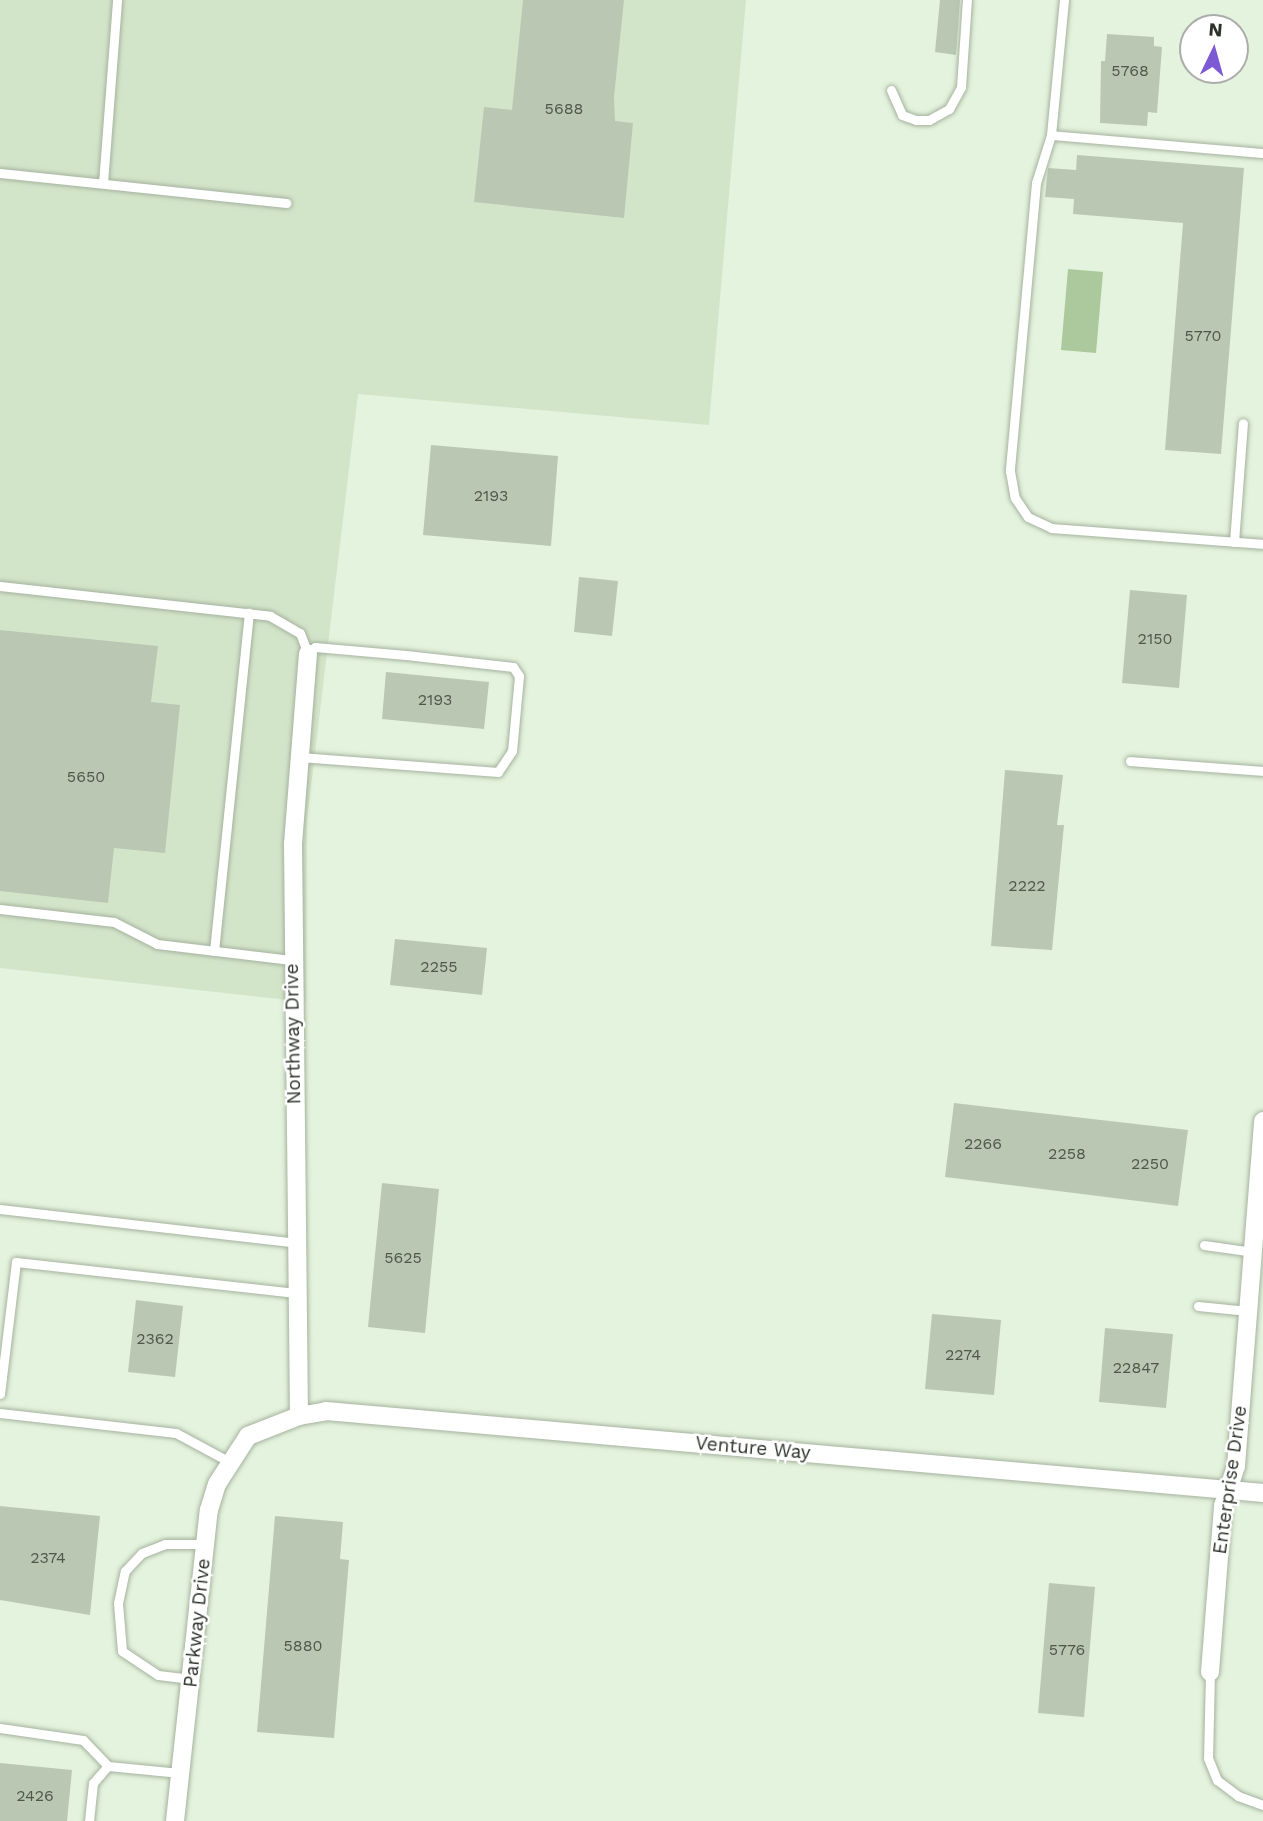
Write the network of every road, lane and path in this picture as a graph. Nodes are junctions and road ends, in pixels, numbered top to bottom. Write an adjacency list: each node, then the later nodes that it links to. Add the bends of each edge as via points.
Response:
1 (117, 0): 8 (lane)
2 (967, 0): 4 (lane, via 961,87 949,109 929,120 916,120 902,115)
3 (1064, 0): 5 (lane)
4 (891, 90)
5 (1051, 135): 6 (lane); 11 (lane, via 1035,183 1010,471 1015,498 1028,517 1052,528)
6 (1263, 153)
7 (0, 173): 8 (lane)
8 (103, 183): 9 (lane)
9 (286, 203)
10 (1243, 424): 11 (lane)
11 (1234, 542): 12 (lane)
12 (1263, 544)
13 (0, 586): 14 (lane)
14 (248, 613): 15 (lane, via 300,633); 20 (lane)
15 (308, 654): 16 (street, Northway Drive); 16 (lane, via 315,646 407,655 513,667 519,676 512,751 498,772)
16 (300, 757): 21 (street, Northway Drive)
17 (1130, 761): 18 (lane)
18 (1263, 771)
19 (0, 909): 20 (lane, via 114,922 157,944)
20 (214, 951): 21 (lane)
21 (291, 960): 25 (street, Northway Drive)
22 (1263, 1121): 23 (street, Enterprise Drive)
23 (1261, 1163): 27 (street, Enterprise Drive)
24 (0, 1209): 25 (lane)
25 (297, 1243): 28 (street, Northway Drive)
26 (1204, 1245): 27 (lane)
27 (1253, 1252): 30 (street, Enterprise Drive)
28 (298, 1293): 31 (lane, via 16,1262); 33 (street, Northway Drive)
29 (1198, 1306): 30 (lane)
30 (1248, 1311): 36 (street, Enterprise Drive, via 1236,1466)
31 (0, 1394)
32 (0, 1413): 35 (lane, via 176,1433)
33 (299, 1416): 34 (street, Venture Way); 36 (street, Venture Way, via 326,1411)
34 (248, 1436): 35 (street, Parkway Drive)
35 (228, 1461): 38 (street, Parkway Drive, via 209,1510)
36 (1228, 1490): 37 (street, Venture Way); 39 (street, Enterprise Drive)
37 (1263, 1493)
38 (206, 1544): 40 (street, Parkway Drive); 40 (lane, via 165,1544 142,1553 125,1571 118,1604 122,1651 158,1675)
39 (1210, 1672): 44 (lane, via 1208,1758 1217,1780 1238,1796)
40 (191, 1679): 43 (street, Parkway Drive)
41 (0, 1728): 42 (lane, via 83,1740)
42 (108, 1766): 43 (lane); 45 (lane, via 93,1783)
43 (180, 1773): 46 (street, Parkway Drive)
44 (1263, 1805)
45 (89, 1821)
46 (175, 1821)

